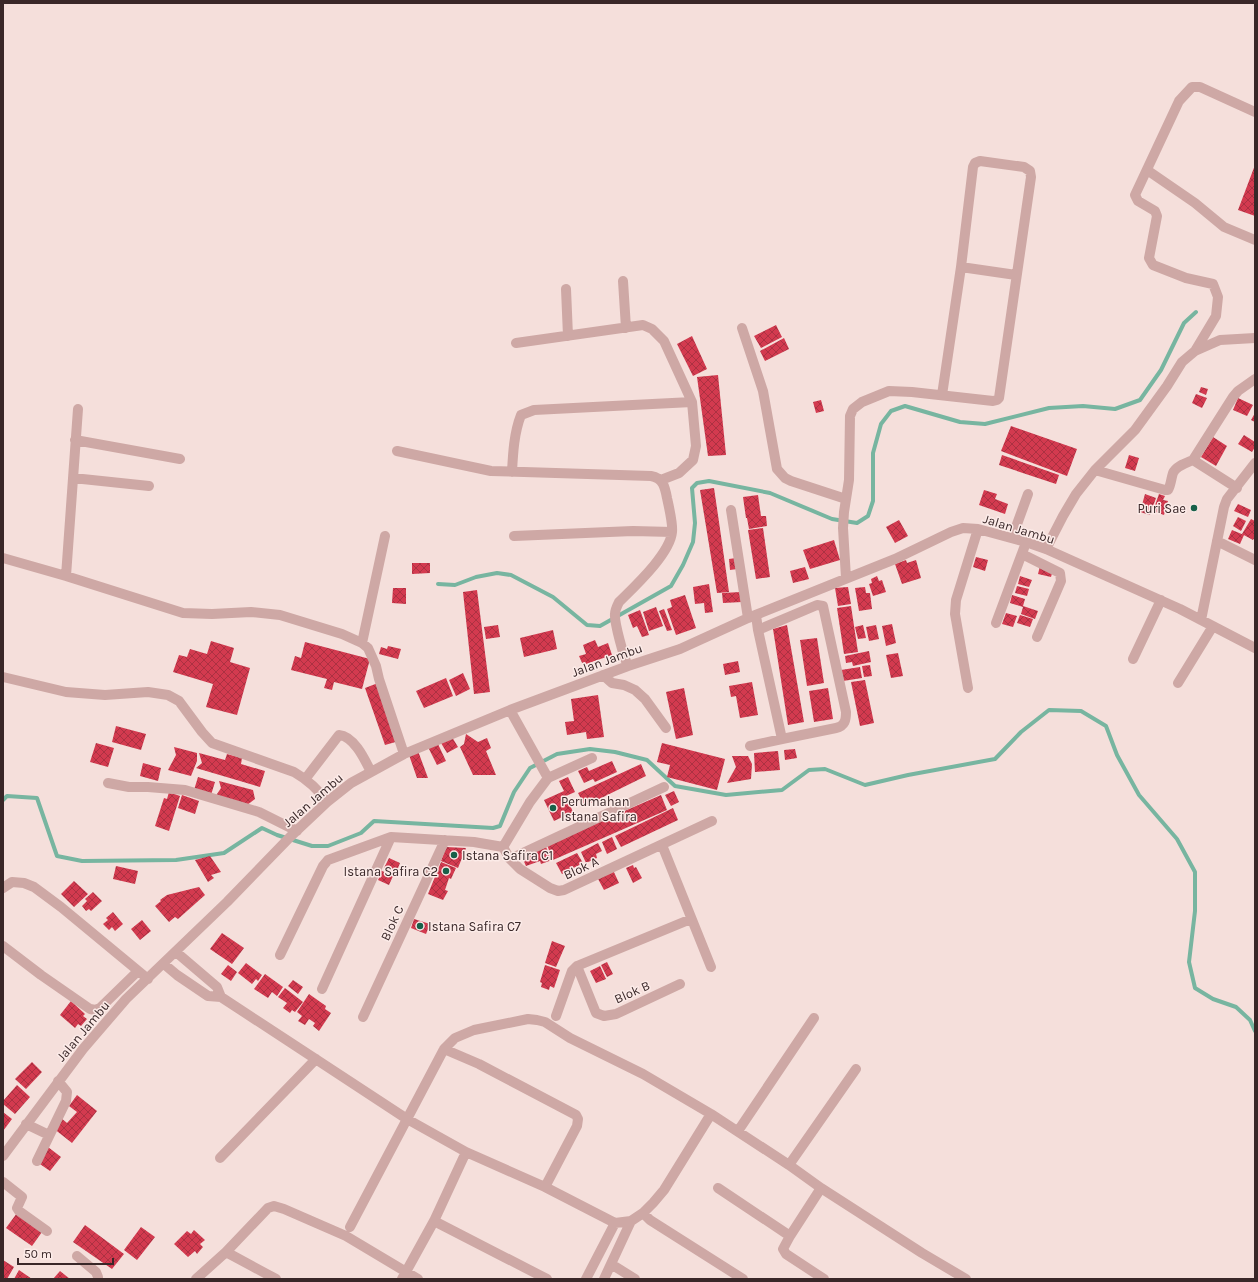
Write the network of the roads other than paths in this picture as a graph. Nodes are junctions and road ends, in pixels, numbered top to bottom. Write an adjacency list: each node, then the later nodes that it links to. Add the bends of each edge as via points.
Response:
1 (1255, 112): 2 (street, via 1200,87 1192,87 1179,101)
2 (1147, 170): 3 (street, via 1195,203 1224,227); 13 (street, via 1135,195 1138,201 1157,216 1150,262 1186,278 1213,284 1218,297 1216,316)
3 (1255, 240)
4 (961, 267): 5 (street); 5 (street, via 975,163 980,161 1024,167 1030,171 1031,177); 15 (street)
5 (1016, 275): 15 (street, via 999,399 993,401)
6 (623, 281): 8 (street)
7 (566, 289): 10 (street)
8 (626, 328): 10 (street); 16 (street, via 643,325 652,329 664,341)
9 (742, 328): 30 (street, via 763,391 777,469 791,481)
10 (568, 336): 12 (street)
11 (1255, 338): 13 (street, via 1220,340)
12 (516, 343)
13 (1194, 350): 23 (street, via 1182,362 1135,430)
14 (1255, 380): 21 (street, via 1233,397)
15 (942, 395): 30 (street, via 889,391 868,399 853,409 850,416 849,480)
16 (692, 402): 24 (street, via 534,410 525,413 518,422); 26 (street, via 696,446 693,460 679,473)
17 (78, 409): 18 (street)
18 (75, 440): 20 (street); 25 (street)
19 (397, 451): 24 (street, via 491,471)
20 (180, 459)
21 (1192, 460): 23 (street, via 1177,468 1168,490); 28 (street)
22 (1255, 463): 28 (street)
23 (1096, 470): 39 (street, via 1076,494)
24 (512, 472): 26 (street, via 651,476)
25 (73, 478): 27 (street); 43 (street)
26 (661, 480): 33 (street, via 666,489)
27 (149, 486)
28 (1237, 488): 37 (street, via 1227,499)
29 (1028, 494): 36 (street)
30 (846, 499): 44 (street, via 843,528)
31 (732, 510): 46 (street)
32 (978, 529): 36 (street, Jalan Jambu); 44 (street, Jalan Jambu, via 963,528 951,532); 59 (street, via 956,600 955,614)
33 (672, 532): 35 (street); 55 (street, via 667,547 659,558 616,607 614,615)
34 (385, 536): 52 (street)
35 (514, 536)
36 (1012, 538): 38 (street, Jalan Jambu)
37 (1217, 541): 42 (street); 47 (street)
38 (1026, 542): 39 (street, Jalan Jambu); 40 (street)
39 (1046, 549): 45 (street, Jalan Jambu)
40 (1022, 554): 48 (street); 51 (street, via 1060,573 1060,581)
41 (3, 558): 43 (street)
42 (1255, 560)
43 (66, 576): 52 (street, via 183,613 280,614)
44 (846, 578): 46 (street, Jalan Jambu)
45 (1161, 600): 47 (street, Jalan Jambu); 54 (street)
46 (752, 617): 50 (street); 55 (street, Jalan Jambu, via 680,649)
47 (1201, 620): 49 (street, Jalan Jambu)
48 (996, 623)
49 (1213, 626): 53 (street, Jalan Jambu); 58 (street)
50 (758, 630): 62 (street); 62 (street, via 817,605 823,606 825,610 846,722 840,727)
51 (1037, 638)
52 (362, 643): 64 (street, via 368,648 376,666)
53 (1255, 648)
54 (1133, 659)
55 (628, 666): 56 (street, Jalan Jambu)
56 (603, 675): 60 (street, Jalan Jambu); 61 (street, via 612,683 635,690 645,699)
57 (3, 677): 68 (street, via 66,692 148,692 168,695 179,701 212,743)
58 (1178, 683)
59 (968, 688)
60 (510, 710): 64 (street, Jalan Jambu); 67 (street)
61 (666, 728)
62 (782, 739): 63 (street)
63 (750, 746)
64 (404, 754): 66 (street, Jalan Jambu)
65 (592, 758): 67 (street)
66 (371, 772): 68 (street, via 351,740 340,735); 71 (street, Jalan Jambu, via 351,783)
67 (545, 775): 77 (street)
68 (306, 778): 71 (street)
69 (108, 783): 73 (street, via 129,787 185,790 259,812)
70 (664, 787): 78 (street)
71 (327, 802): 73 (street, Jalan Jambu)
72 (712, 821): 76 (street, Blok A)
73 (295, 833): 82 (street, Jalan Jambu)
74 (391, 837): 75 (street); 83 (street, via 328,860); 90 (street)
75 (445, 840): 77 (street); 93 (street, Blok C)
76 (662, 845): 78 (street, Blok A, via 558,891 520,869); 80 (street)
77 (503, 847): 78 (street)
78 (510, 859)
79 (3, 888): 87 (street, via 12,882 34,887)
80 (691, 919): 85 (street); 86 (street)
81 (3, 946): 87 (street, via 90,1009 100,1008)
82 (176, 952): 84 (street, Jalan Jambu); 91 (street, via 217,987)
83 (280, 955)
84 (164, 964): 88 (street, Jalan Jambu); 91 (street, via 208,996)
85 (577, 966): 89 (street, Blok B, via 596,1013 604,1016 616,1014); 92 (street, via 572,971)
86 (711, 967)
87 (138, 971): 88 (street)
88 (148, 979): 98 (street, Jalan Jambu, via 126,999)
89 (680, 984)
90 (322, 988)
91 (221, 997): 96 (street)
92 (556, 1016)
93 (363, 1017)
94 (814, 1018): 102 (street)
95 (444, 1049): 99 (street, via 455,1038 474,1030 528,1019 537,1020 643,1074); 100 (street); 110 (street, via 479,1064 576,1115 577,1126)
96 (316, 1059): 100 (street); 106 (street)
97 (856, 1069): 108 (street)
98 (58, 1081): 101 (street, Jalan Jambu); 103 (street, via 67,1092 66,1101)
99 (711, 1114): 102 (street); 113 (street, via 664,1190)
100 (407, 1119): 105 (street); 117 (street)
101 (26, 1124): 103 (street); 104 (street, Jalan Jambu)
102 (738, 1131): 108 (street)
103 (49, 1135): 107 (street)
104 (4, 1152)
105 (466, 1152): 110 (street); 114 (street)
106 (220, 1158)
107 (37, 1161)
108 (789, 1165): 112 (street)
109 (3, 1182): 118 (street, via 22,1197 17,1206 19,1211)
110 (545, 1188): 116 (street)
111 (718, 1188): 119 (street)
112 (821, 1188): 119 (street); 134 (street)
113 (644, 1213): 115 (street); 132 (street, via 650,1220)
114 (434, 1221): 123 (street); 128 (street)
115 (631, 1221): 116 (street); 122 (street)
116 (615, 1224): 129 (street)
117 (350, 1227)
118 (47, 1231)
119 (790, 1236): 133 (street, via 783,1249 786,1254)
120 (226, 1252): 123 (street, via 268,1208 274,1206 346,1236); 125 (street); 126 (street)
121 (77, 1256): 124 (street, via 96,1272)
122 (612, 1264): 130 (street); 131 (street)
123 (404, 1275): 127 (street)
124 (98, 1279)
125 (196, 1279)
126 (276, 1279)
127 (418, 1279)
128 (547, 1279)
129 (586, 1279)
130 (604, 1279)
131 (635, 1279)
132 (743, 1279)
133 (823, 1279)
134 (966, 1279)

